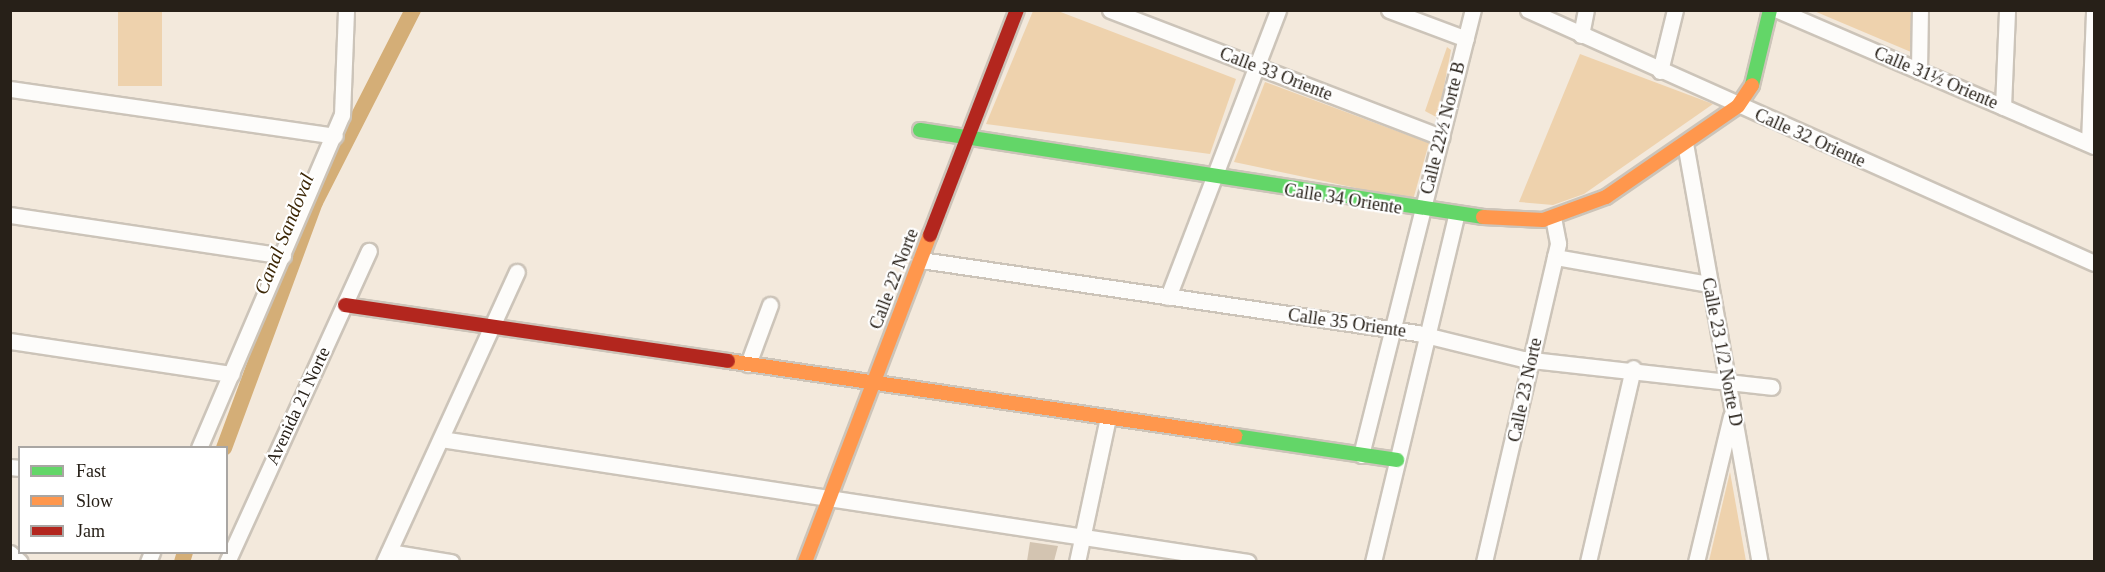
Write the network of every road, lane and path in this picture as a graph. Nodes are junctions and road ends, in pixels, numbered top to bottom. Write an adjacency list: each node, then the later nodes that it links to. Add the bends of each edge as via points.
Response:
1 (1017, 10): 26 (street, Calle 22 Norte)
2 (1110, 10): 17 (street, Calle 33 Oriente)
3 (1278, 10): 17 (street)
4 (1389, 10): 16 (street)
5 (1473, 10): 16 (street, Calle 22½ Norte B)
6 (1528, 10): 15 (street, Calle 32 Oriente)
7 (1586, 10): 15 (street)
8 (1675, 10): 18 (street)
9 (1770, 10): 21 (street, via 1751,87)
10 (1778, 10): 19 (street, Calle 31½ Oriente)
11 (1920, 10): 19 (street)
12 (2007, 10): 22 (street)
13 (2094, 10): 28 (street)
14 (343, 11): 24 (street, via 342,115)
15 (1581, 35): 18 (street, Calle 32 Oriente)
16 (1466, 39): 25 (street, Calle 22½ Norte B)
17 (1256, 67): 25 (street, Calle 33 Oriente); 29 (street)
18 (1660, 71): 21 (street, Calle 32 Oriente)
19 (1919, 71): 22 (street, Calle 31½ Oriente)
20 (10, 89): 24 (street)
21 (1738, 106): 27 (street, Calle 34 Oriente); 38 (street, Calle 32 Oriente)
22 (2003, 107): 28 (street, Calle 31½ Oriente)
23 (920, 130): 26 (street, Calle 34 Oriente)
24 (335, 136): 35 (street)
25 (1441, 137): 30 (street, Calle 22½ Norte B)
26 (968, 140): 29 (street, Calle 34 Oriente); 37 (street, Calle 22 Norte)
27 (1685, 143): 33 (street, Calle 34 Oriente, via 1606,197); 40 (street, Calle 23 1/2 Norte D)
28 (2092, 145)
29 (1212, 178): 30 (street, Calle 34 Oriente); 41 (street)
30 (1422, 211): 32 (street, Calle 34 Oriente); 45 (street, Calle 22½ Norte B)
31 (10, 215): 35 (street)
32 (1456, 216): 33 (street, Calle 34 Oriente); 46 (street)
33 (1553, 218): 36 (street, Calle 23 Norte)
34 (369, 251): 42 (street, Avenida 21 Norte)
35 (283, 256): 51 (street)
36 (1555, 257): 40 (street); 48 (street, Calle 23 Norte)
37 (921, 260): 41 (street, Calle 35 Oriente); 53 (street, Calle 22 Norte)
38 (2094, 263)
39 (517, 272): 44 (street)
40 (1708, 284): 52 (street, Calle 23 1/2 Norte D)
41 (1168, 297): 45 (street, Calle 35 Oriente)
42 (345, 305): 44 (street); 66 (street, Avenida 21 Norte)
43 (770, 305): 49 (street)
44 (492, 326): 49 (street); 57 (street)
45 (1393, 330): 46 (street, Calle 35 Oriente); 59 (street, Calle 22½ Norte B)
46 (1428, 336): 48 (street, Calle 35 Oriente); 60 (street)
47 (10, 340): 51 (street)
48 (1533, 360): 50 (street, Calle 35 Oriente); 72 (street, Calle 23 Norte)
49 (748, 364): 53 (street)
50 (1633, 368): 52 (street, Calle 35 Oriente); 73 (street)
51 (232, 374): 58 (street)
52 (1727, 381): 54 (street, Calle 35 Oriente); 55 (street, Calle 23 1/2 Norte D)
53 (873, 383): 56 (street); 61 (street, Calle 22 Norte)
54 (1771, 387)
55 (1732, 409): 74 (street); 75 (street, Calle 23 1/2 Norte D)
56 (1108, 418): 59 (street); 62 (street)
57 (441, 439): 61 (street); 64 (street)
58 (199, 446)
59 (1361, 455): 60 (street)
60 (1397, 460): 71 (street)
61 (830, 495): 62 (street); 68 (street, Calle 22 Norte)
62 (1083, 537): 69 (street); 70 (street)
63 (10, 552): 65 (street)
64 (387, 557): 67 (street)
65 (20, 561)
66 (227, 561)
67 (452, 561)
68 (805, 561)
69 (1077, 561)
70 (1248, 561)
71 (1373, 561)
72 (1484, 561)
73 (1587, 561)
74 (1696, 561)
75 (1760, 561)

